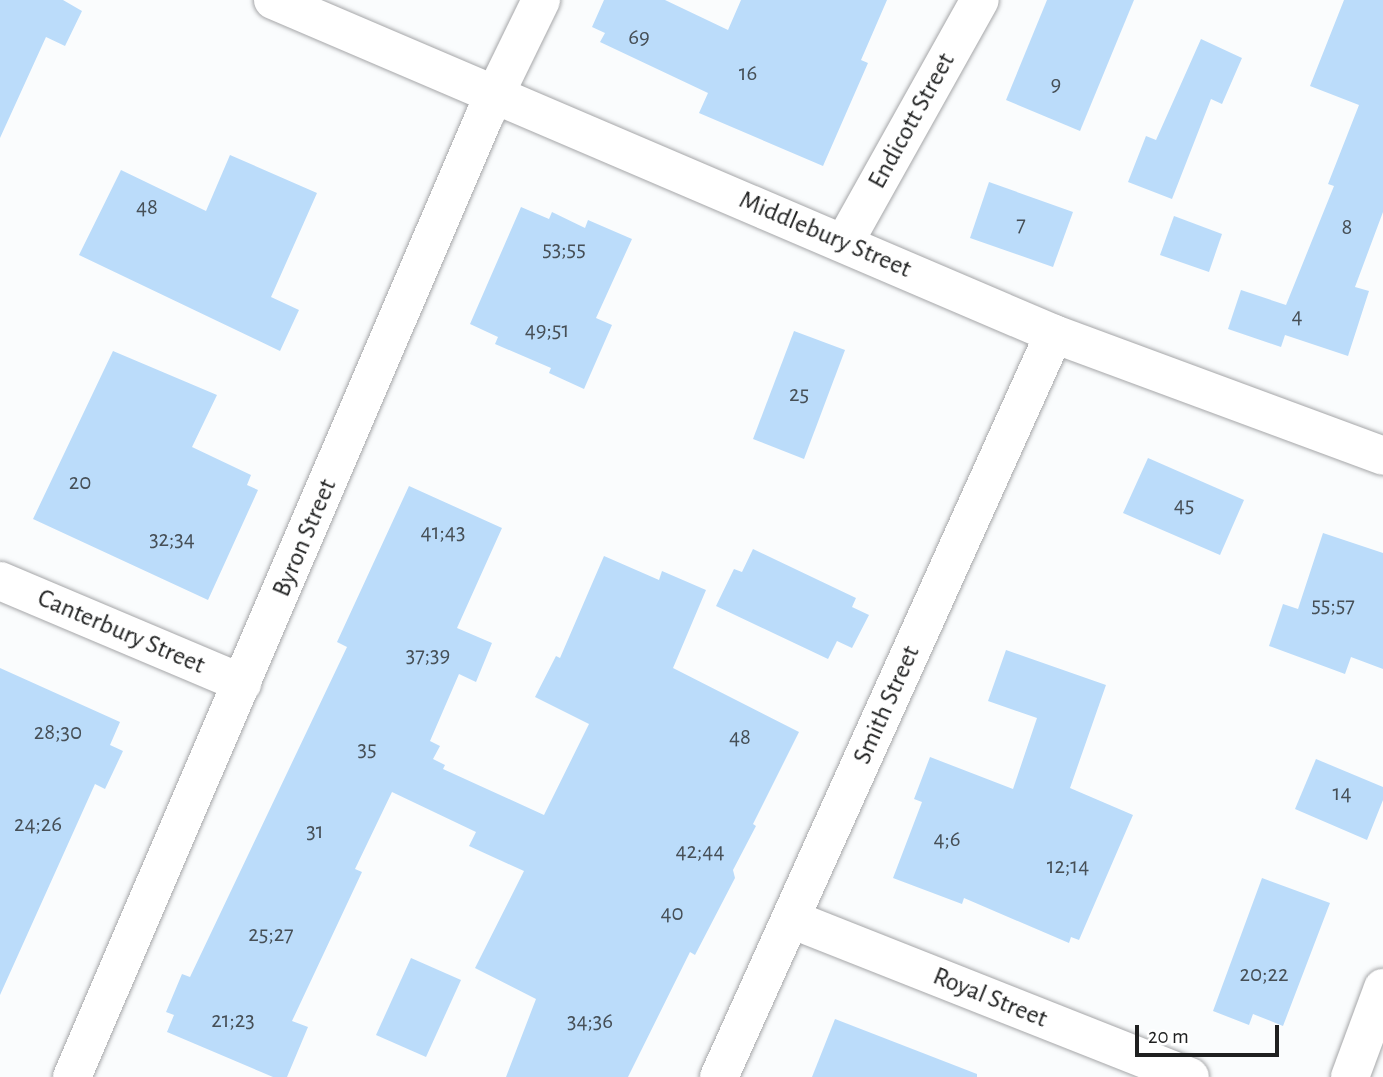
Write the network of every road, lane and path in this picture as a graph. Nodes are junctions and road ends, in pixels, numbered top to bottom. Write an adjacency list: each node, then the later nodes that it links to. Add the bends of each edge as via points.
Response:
1 (273, 0): 4 (street, Middlebury Street)
2 (541, 0): 4 (street, Byron Street)
3 (980, 0): 5 (street, Endicott Street)
4 (495, 94): 5 (street, Middlebury Street); 9 (street, Byron Street)
5 (844, 243): 6 (street, Middlebury Street)
6 (1054, 334): 7 (street, Middlebury Street); 10 (street, Smith Street)
7 (1383, 456)
8 (0, 581): 9 (street, Canterbury Street)
9 (242, 683): 12 (street, Byron Street)
10 (791, 919): 13 (street, Smith Street); 14 (street, Royal Street)
11 (1383, 988): 15 (street)
12 (72, 1077)
13 (719, 1077)
14 (1190, 1077)
15 (1350, 1077)

